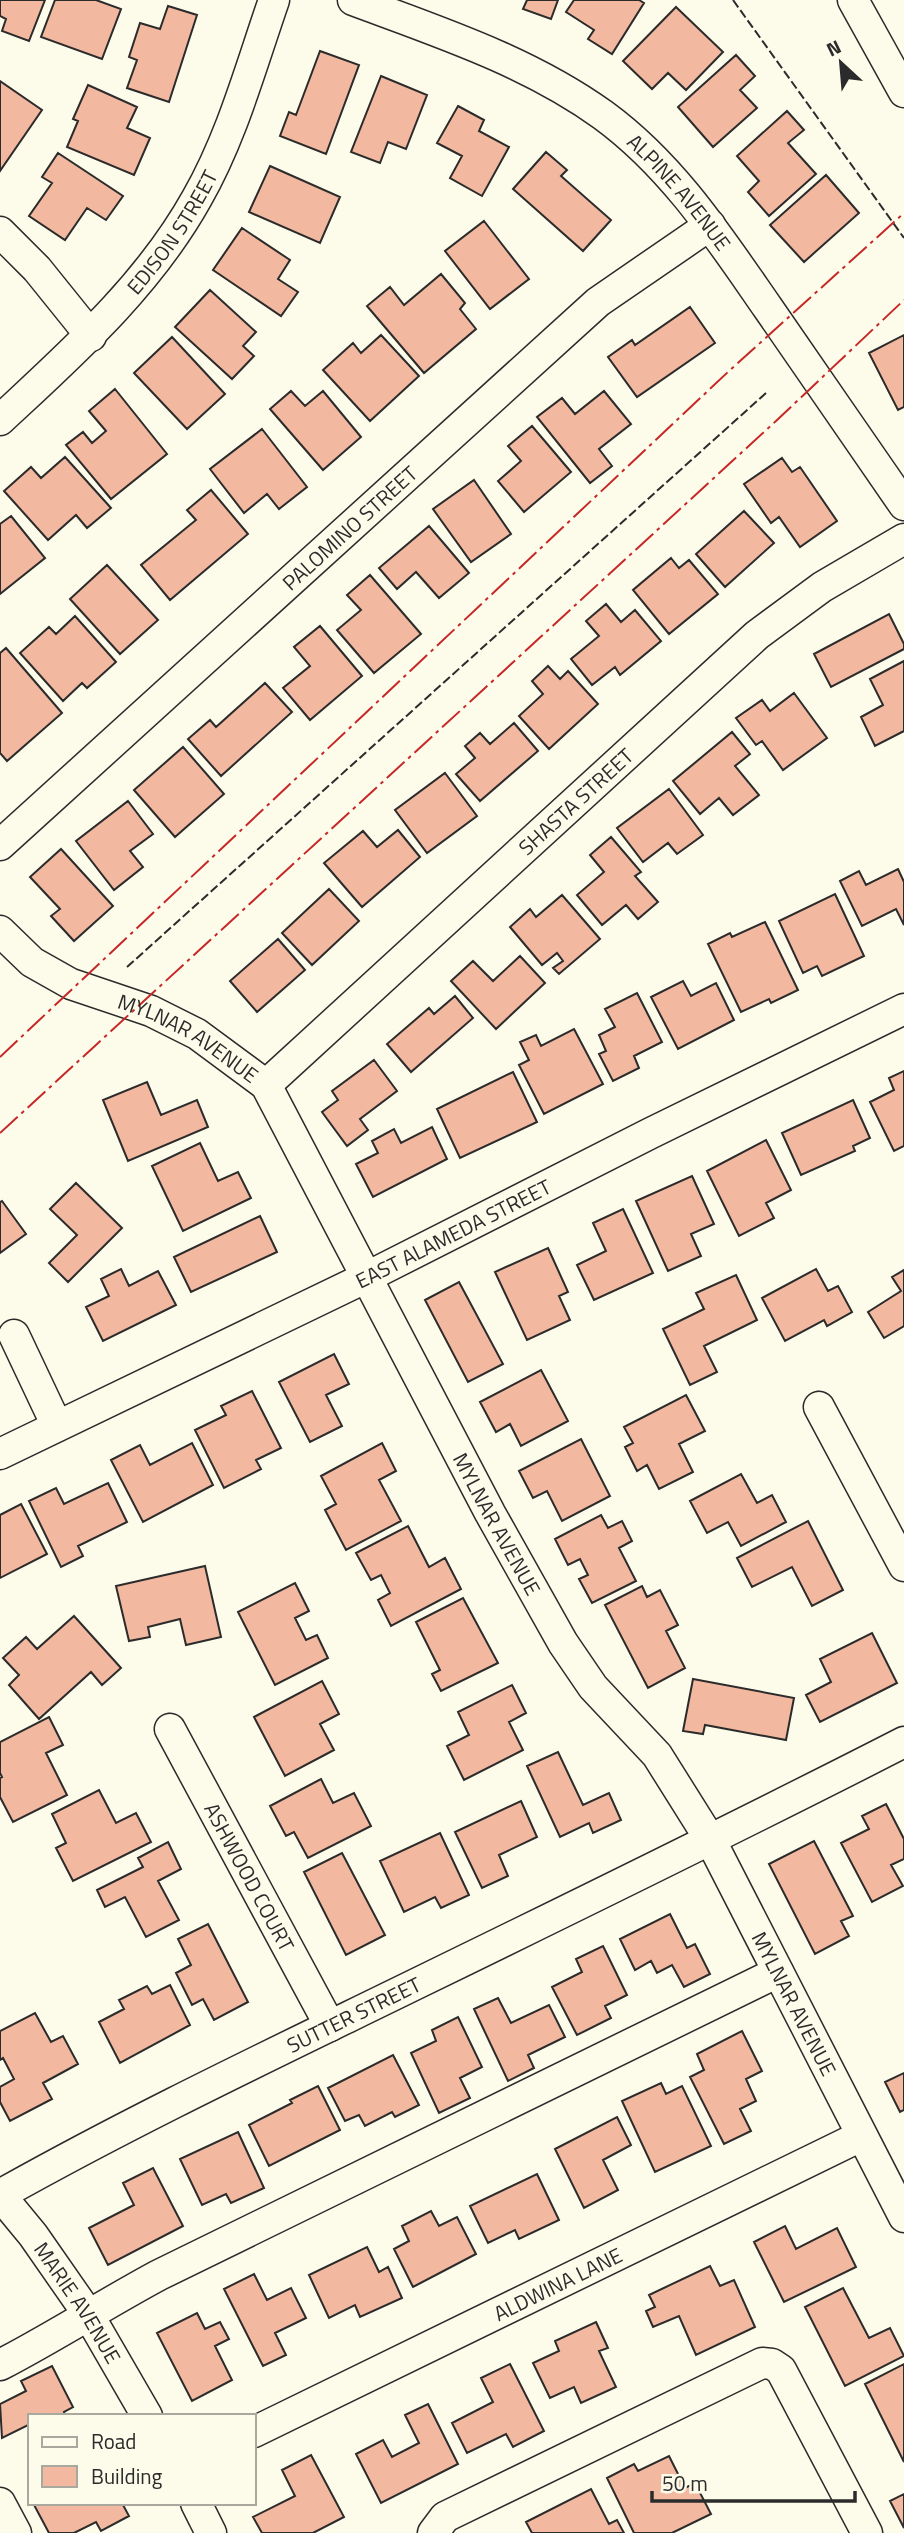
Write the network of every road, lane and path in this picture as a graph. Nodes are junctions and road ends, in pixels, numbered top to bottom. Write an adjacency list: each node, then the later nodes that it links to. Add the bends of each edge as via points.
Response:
1 (274, 0): 7 (street, EDISON STREET, via 226,137 197,199 148,270)
2 (353, 0): 5 (street, ALPINE AVENUE, via 469,43 542,77 593,109 658,162)
3 (853, 0): 4 (street)
4 (904, 92)
5 (710, 225): 9 (street, ALPINE AVENUE); 11 (street, PALOMINO STREET, via 598,302)
6 (0, 232): 7 (street, via 37,269)
7 (90, 336): 8 (street, EDISON STREET)
8 (0, 421)
9 (904, 505)
10 (904, 539): 14 (street, SHASTA STREET, via 822,587 757,635)
11 (0, 845)
12 (0, 931): 14 (street, MYLNAR AVENUE, via 32,962 71,984 151,1011 197,1034)
13 (904, 1009): 15 (street, EAST ALAMEDA STREET)
14 (266, 1085): 15 (street, MYLNAR AVENUE)
15 (365, 1278): 18 (street, EAST ALAMEDA STREET); 23 (street, MYLNAR AVENUE, via 563,1643 593,1687 657,1755)
16 (14, 1335): 18 (street)
17 (819, 1407): 20 (street)
18 (57, 1426): 19 (street, EAST ALAMEDA STREET)
19 (0, 1454)
20 (904, 1566)
21 (170, 1729): 25 (street, ASHWOOD COURT)
22 (904, 1742): 23 (street, SUTTER STREET)
23 (711, 1841): 24 (street, MYLNAR AVENUE); 25 (street, SUTTER STREET)
24 (778, 1972): 26 (street, MYLNAR AVENUE); 29 (street)
25 (330, 2026): 27 (street, SUTTER STREET)
26 (861, 2136): 28 (street, MYLNAR AVENUE); 32 (street, ALDWINA LANE)
27 (0, 2195): 29 (street, MARIE AVENUE)
28 (904, 2217)
29 (88, 2314): 30 (street); 31 (street, MARIE AVENUE)
30 (0, 2365)
31 (146, 2414)
32 (256, 2431)
33 (0, 2503): 35 (street)
34 (196, 2505): 36 (street)
35 (16, 2533)
36 (211, 2533)
37 (433, 2533): 38 (street, via 446,2517 762,2362 780,2370)
38 (867, 2533)

